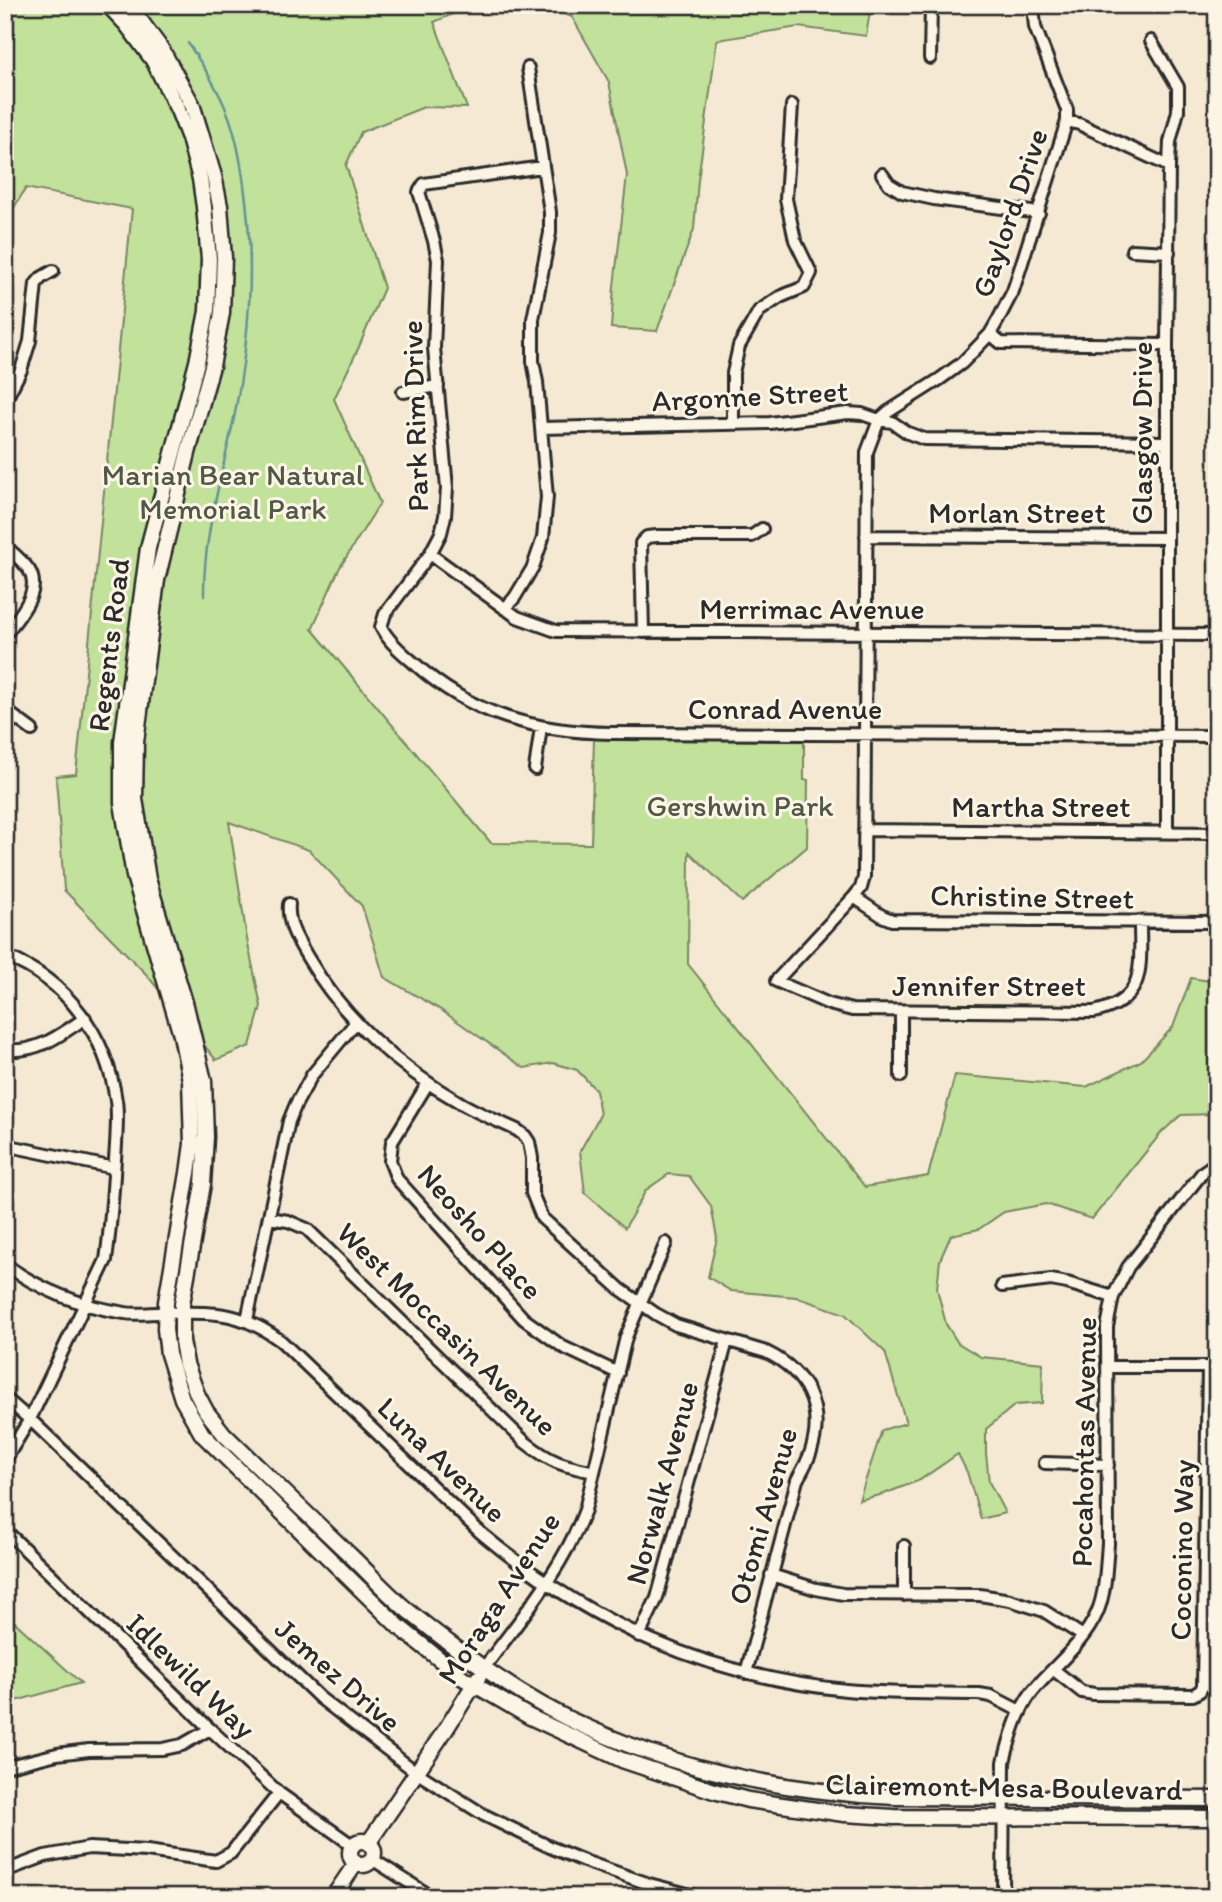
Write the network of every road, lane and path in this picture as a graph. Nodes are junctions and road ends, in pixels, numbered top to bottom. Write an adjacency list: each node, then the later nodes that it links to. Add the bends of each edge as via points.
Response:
1 (108, 5): 69 (main road, Regents Road, via 153,61 178,110 203,198 209,259 207,311 197,362 146,561 122,742 122,803 134,876 190,1080 192,1144)
2 (129, 5): 70 (main road, Regents Road, via 162,50 192,104 218,196 224,258 222,313 212,366 157,580 136,742 135,799 146,868 204,1080 203,1184)
3 (931, 5): 6 (street)
4 (1033, 5): 9 (street, Gaylord Drive, via 1035,27)
5 (1151, 41): 10 (street, Glasgow Drive, via 1178,87)
6 (930, 58)
7 (528, 68): 11 (street)
8 (792, 105): 23 (street, via 786,199 795,240 811,273 804,287 759,311 739,346 733,373)
9 (1068, 121): 10 (street); 13 (street, Gaylord Drive)
10 (1168, 166): 15 (street, Glasgow Drive)
11 (542, 167): 19 (street, Park Rim Drive, via 425,184 419,192 438,260 434,348); 24 (street, via 550,233 533,319)
12 (882, 174): 13 (street, via 902,192)
13 (1039, 213): 17 (street, Gaylord Drive, via 1013,291)
14 (1132, 250): 15 (street)
15 (1168, 251): 18 (street, Glasgow Drive)
16 (53, 271): 21 (street, via 36,284 30,341)
17 (990, 334): 18 (street, via 1001,343); 22 (street, Gaylord Drive, via 962,363)
18 (1167, 345): 25 (street, Glasgow Drive)
19 (438, 386): 20 (street); 30 (street, Park Rim Drive, via 447,488 441,533)
20 (403, 392)
21 (5, 401)
22 (879, 420): 23 (street, Argonne Street, via 848,413); 25 (street, Argonne Street, via 924,439); 27 (street, via 867,452)
23 (733, 424): 24 (street, Argonne Street)
24 (541, 428): 31 (street, via 547,497 543,538 533,568)
25 (1167, 442): 28 (street, Glasgow Drive)
26 (762, 529): 33 (street, via 752,536 647,537 641,543)
27 (866, 536): 28 (street, Morlan Street); 34 (street)
28 (1167, 538): 36 (street, Glasgow Drive)
29 (5, 546): 35 (street, via 29,570 34,583 31,596)
30 (430, 554): 31 (street, Merrimac Avenue); 32 (street, Park Rim Drive, via 385,614)
31 (505, 608): 33 (street, Merrimac Avenue, via 556,631)
32 (384, 632): 39 (street, Conrad Avenue, via 421,669 457,695 499,716)
33 (643, 632): 34 (street, Merrimac Avenue)
34 (865, 634): 36 (street, Merrimac Avenue); 41 (street)
35 (5, 635)
36 (1167, 635): 37 (street, Merrimac Avenue); 42 (street, Glasgow Drive)
37 (1217, 635)
38 (5, 710): 40 (street)
39 (541, 727): 41 (street, Conrad Avenue, via 602,733); 44 (street)
40 (32, 730)
41 (864, 734): 42 (street, Conrad Avenue); 45 (street)
42 (1167, 735): 43 (street, Conrad Avenue); 46 (street, Glasgow Drive)
43 (1217, 736)
44 (534, 769)
45 (864, 830): 46 (street, Martha Street); 48 (street, via 864,877)
46 (1167, 832): 47 (street, Martha Street)
47 (1217, 833)
48 (854, 897): 50 (street, Christine Street, via 892,920); 53 (street, Jennifer Street, via 776,981 852,1010)
49 (289, 904): 55 (street, via 288,915 298,940 319,977)
50 (1140, 922): 51 (street, Christine Street); 53 (street, Jennifer Street, via 1138,979 1128,996 1110,1008 1094,1012)
51 (1217, 922)
52 (5, 956): 54 (street, via 38,972)
53 (901, 1011): 57 (street)
54 (85, 1018): 56 (street, via 51,1041 28,1050); 61 (street, via 110,1069 117,1103)
55 (356, 1022): 58 (street); 62 (street, via 312,1075 296,1104)
56 (5, 1050)
57 (901, 1076)
58 (428, 1083): 67 (street, via 525,1136 531,1158 531,1193 542,1217); 75 (street, Neosho Place, via 392,1142 390,1161 397,1179 524,1319 563,1347)
59 (5, 1145): 61 (street)
60 (1217, 1166): 66 (street, Pocahontas Avenue, via 1203,1172 1128,1266)
61 (114, 1168): 68 (street, via 106,1260)
62 (269, 1218): 71 (street); 81 (street, West Moccasin Avenue, via 307,1229 525,1442 561,1465)
63 (666, 1242): 67 (street, Moraga Avenue)
64 (5, 1264): 68 (street, Luna Avenue, via 47,1289)
65 (1002, 1286): 66 (street, via 1051,1280)
66 (1113, 1297): 74 (street, Pocahontas Avenue, via 1107,1327)
67 (639, 1303): 72 (street, via 676,1325); 75 (street, Moraga Avenue)
68 (85, 1304): 69 (street, Luna Avenue, via 127,1314); 77 (street)
69 (165, 1313): 70 (street, Luna Avenue); 92 (main road, Clairemont Mesa Boulevard, via 171,1365 182,1399 202,1434 398,1626)
70 (182, 1313): 71 (street, Luna Avenue, via 226,1314); 89 (main road, Clairemont Mesa Boulevard, via 186,1364 206,1411 224,1434 410,1613)
71 (247, 1320): 85 (street, Luna Avenue, via 281,1340 481,1533)
72 (727, 1340): 84 (street, Otomi Avenue, via 779,1358 808,1388 813,1404 816,1423 811,1451 797,1480); 87 (street, Norwalk Avenue, via 657,1598)
73 (1214, 1366): 74 (street); 90 (street, Coconino Way, via 1205,1678 1200,1691 1193,1695 1094,1694 1076,1689)
74 (1108, 1367): 80 (street, Pocahontas Avenue)
75 (618, 1373): 81 (street, Moraga Avenue)
76 (5, 1398): 77 (street, Jemez Drive)
77 (30, 1419): 78 (street); 96 (street, Jemez Drive, via 320,1698)
78 (5, 1460)
79 (1045, 1463): 80 (street)
80 (1108, 1465): 88 (street, Pocahontas Avenue, via 1105,1578 1097,1611)
81 (594, 1472): 85 (street, Moraga Avenue, via 578,1530)
82 (5, 1530): 94 (street, Idlewild Way)
83 (904, 1546): 86 (street)
84 (771, 1575): 86 (street, via 816,1590); 91 (street, Otomi Avenue)
85 (546, 1582): 87 (street, Luna Avenue); 89 (street, Moraga Avenue)
86 (904, 1595): 88 (street, via 979,1595 1010,1600 1044,1611)
87 (639, 1636): 91 (street, Luna Avenue)
88 (1083, 1636): 90 (street, Pocahontas Avenue)
89 (484, 1668): 92 (main road, Moraga Avenue); 98 (main road, Clairemont Mesa Boulevard, via 585,1727 730,1776 846,1795)
90 (1054, 1670): 93 (street, Pocahontas Avenue)
91 (746, 1673): 93 (street, Luna Avenue, via 848,1690 979,1694)
92 (474, 1685): 96 (main road, Moraga Avenue); 100 (main road, Clairemont Mesa Boulevard, via 622,1760 748,1800 844,1814)
93 (1020, 1711): 98 (street, Pocahontas Avenue, via 1004,1762)
94 (209, 1729): 95 (street, via 182,1745 163,1749 89,1750); 97 (street, Idlewild Way)
95 (5, 1767)
96 (416, 1772): 102 (main road, Moraga Avenue); 109 (street, Jemez Drive, via 484,1815 550,1847 649,1884)
97 (279, 1793): 103 (street, Idlewild Way); 106 (street, via 231,1853 216,1861 89,1848 45,1856)
98 (1003, 1798): 99 (main road, Clairemont Mesa Boulevard); 100 (street, Pocahontas Avenue)
99 (1217, 1799)
100 (1003, 1818): 101 (main road, Clairemont Mesa Boulevard); 110 (street, Pocahontas Avenue)
101 (1217, 1818)
102 (369, 1842): 103 (main road); 104 (main road)
103 (352, 1846): 105 (main road, via 350,1853)
104 (372, 1860): 105 (main road); 108 (street)
105 (356, 1863): 107 (main road)
106 (5, 1871)
107 (333, 1897)
108 (432, 1897)
109 (699, 1897)
110 (1003, 1897)

